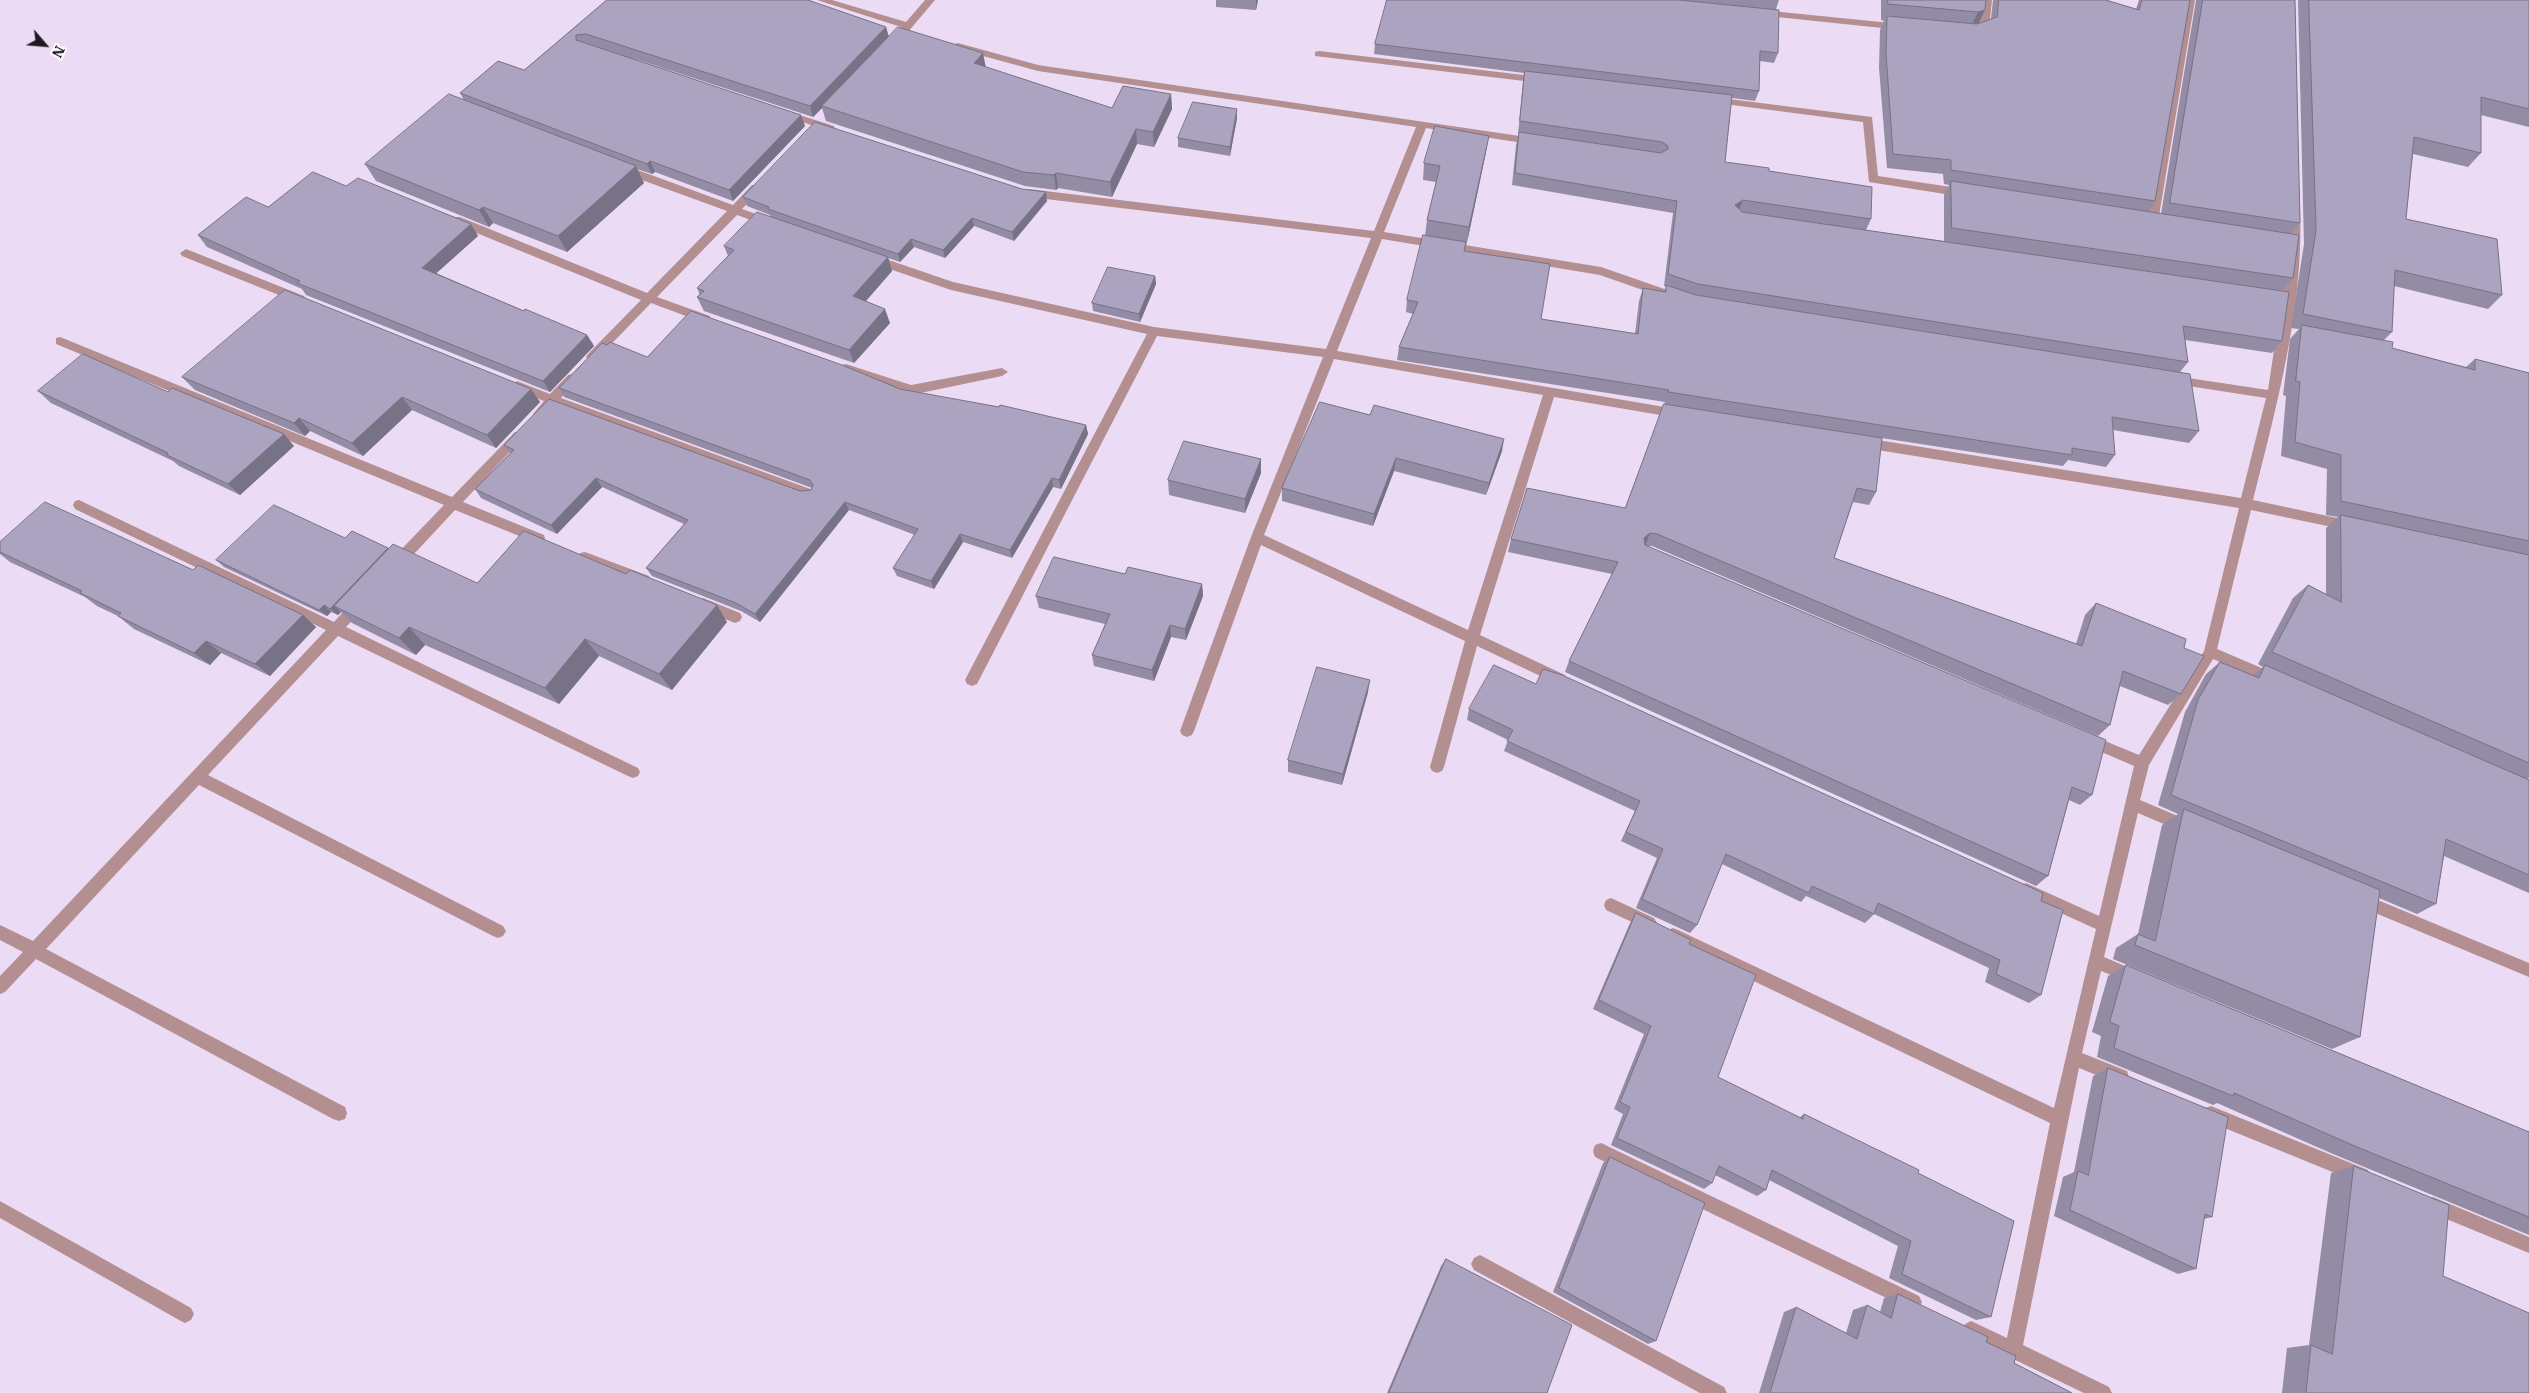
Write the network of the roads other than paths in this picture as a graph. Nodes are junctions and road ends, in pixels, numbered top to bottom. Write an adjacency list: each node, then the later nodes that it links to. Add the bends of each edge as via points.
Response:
1 (822, 0): 7 (street)
2 (930, 0): 7 (street)
3 (1987, 0): 8 (street, via 1984,30 1976,34)
4 (2188, 1): 27 (street)
5 (1749, 12): 6 (street)
6 (1913, 28)
7 (909, 31): 10 (street)
8 (1961, 33)
9 (942, 42): 16 (street, via 1038,68)
10 (884, 53)
11 (1319, 54): 12 (street)
12 (1554, 82)
13 (1701, 99): 24 (street, via 1868,119 1873,179)
14 (771, 108): 15 (street)
15 (821, 120): 17 (street); 18 (street)
16 (1422, 124): 19 (street); 29 (street)
17 (846, 133)
18 (805, 137)
19 (1550, 144)
20 (613, 165): 25 (street)
21 (766, 177): 25 (street)
22 (1015, 189): 29 (street)
23 (2295, 194): 44 (street, via 2284,298 2287,333)
24 (1978, 196)
25 (734, 211): 28 (street); 32 (street)
26 (446, 216): 32 (street)
27 (2152, 222)
28 (781, 227)
29 (1379, 235): 33 (street, via 1601,271); 38 (street)
30 (857, 253): 36 (street, via 951,286)
31 (186, 254): 34 (street)
32 (648, 298): 35 (street); 45 (street)
33 (1683, 299)
34 (314, 305)
35 (714, 321)
36 (1154, 331): 38 (street); 64 (street)
37 (60, 341): 49 (street)
38 (1330, 354): 43 (street); 53 (street)
39 (836, 364): 40 (street, via 911,390)
40 (1002, 372)
41 (2164, 378): 44 (street)
42 (506, 382): 45 (street)
43 (1549, 393): 46 (street); 62 (street)
44 (2273, 395): 50 (street)
45 (552, 400): 48 (street); 49 (street)
46 (1687, 415)
47 (1854, 442): 50 (street)
48 (809, 494)
49 (453, 504): 54 (street); 56 (street)
50 (2246, 504): 52 (street); 63 (street)
51 (79, 505): 61 (street)
52 (2364, 529)
53 (1257, 537): 62 (street); 67 (street)
54 (553, 544)
55 (571, 552): 57 (street)
56 (384, 577)
57 (653, 584)
58 (371, 592): 61 (street)
59 (690, 599): 60 (street)
60 (736, 617)
61 (337, 628): 71 (street); 72 (street)
62 (1472, 639): 65 (street); 70 (street)
63 (2210, 652): 66 (street); 69 (street)
64 (972, 680)
65 (1571, 684)
66 (2282, 684)
67 (1187, 731)
68 (2078, 736): 69 (street)
69 (2142, 763): 73 (street)
70 (1438, 767)
71 (633, 772)
72 (197, 778): 79 (street); 81 (street)
73 (2133, 804): 74 (street); 78 (street)
74 (2198, 831)
75 (2014, 885): 78 (street)
76 (2345, 893): 83 (street)
77 (1610, 905): 90 (street)
78 (2105, 926): 82 (street)
79 (498, 930)
80 (0, 932): 81 (street)
81 (35, 949): 85 (street); 89 (street)
82 (2095, 961): 84 (street); 86 (street)
83 (2529, 970)
84 (2150, 984)
85 (0, 987)
86 (2074, 1058): 87 (street); 90 (street)
87 (2138, 1084)
88 (2192, 1106): 92 (street)
89 (338, 1113)
90 (2058, 1119): 100 (street)
91 (1601, 1151): 97 (street)
92 (2374, 1181)
93 (2420, 1200): 95 (street)
94 (0, 1209): 98 (street)
95 (2529, 1245)
96 (1480, 1264): 101 (street)
97 (1932, 1312)
98 (185, 1314)
99 (1959, 1324): 100 (street)
100 (2012, 1350): 102 (street)
101 (1718, 1393)
102 (2103, 1393)

